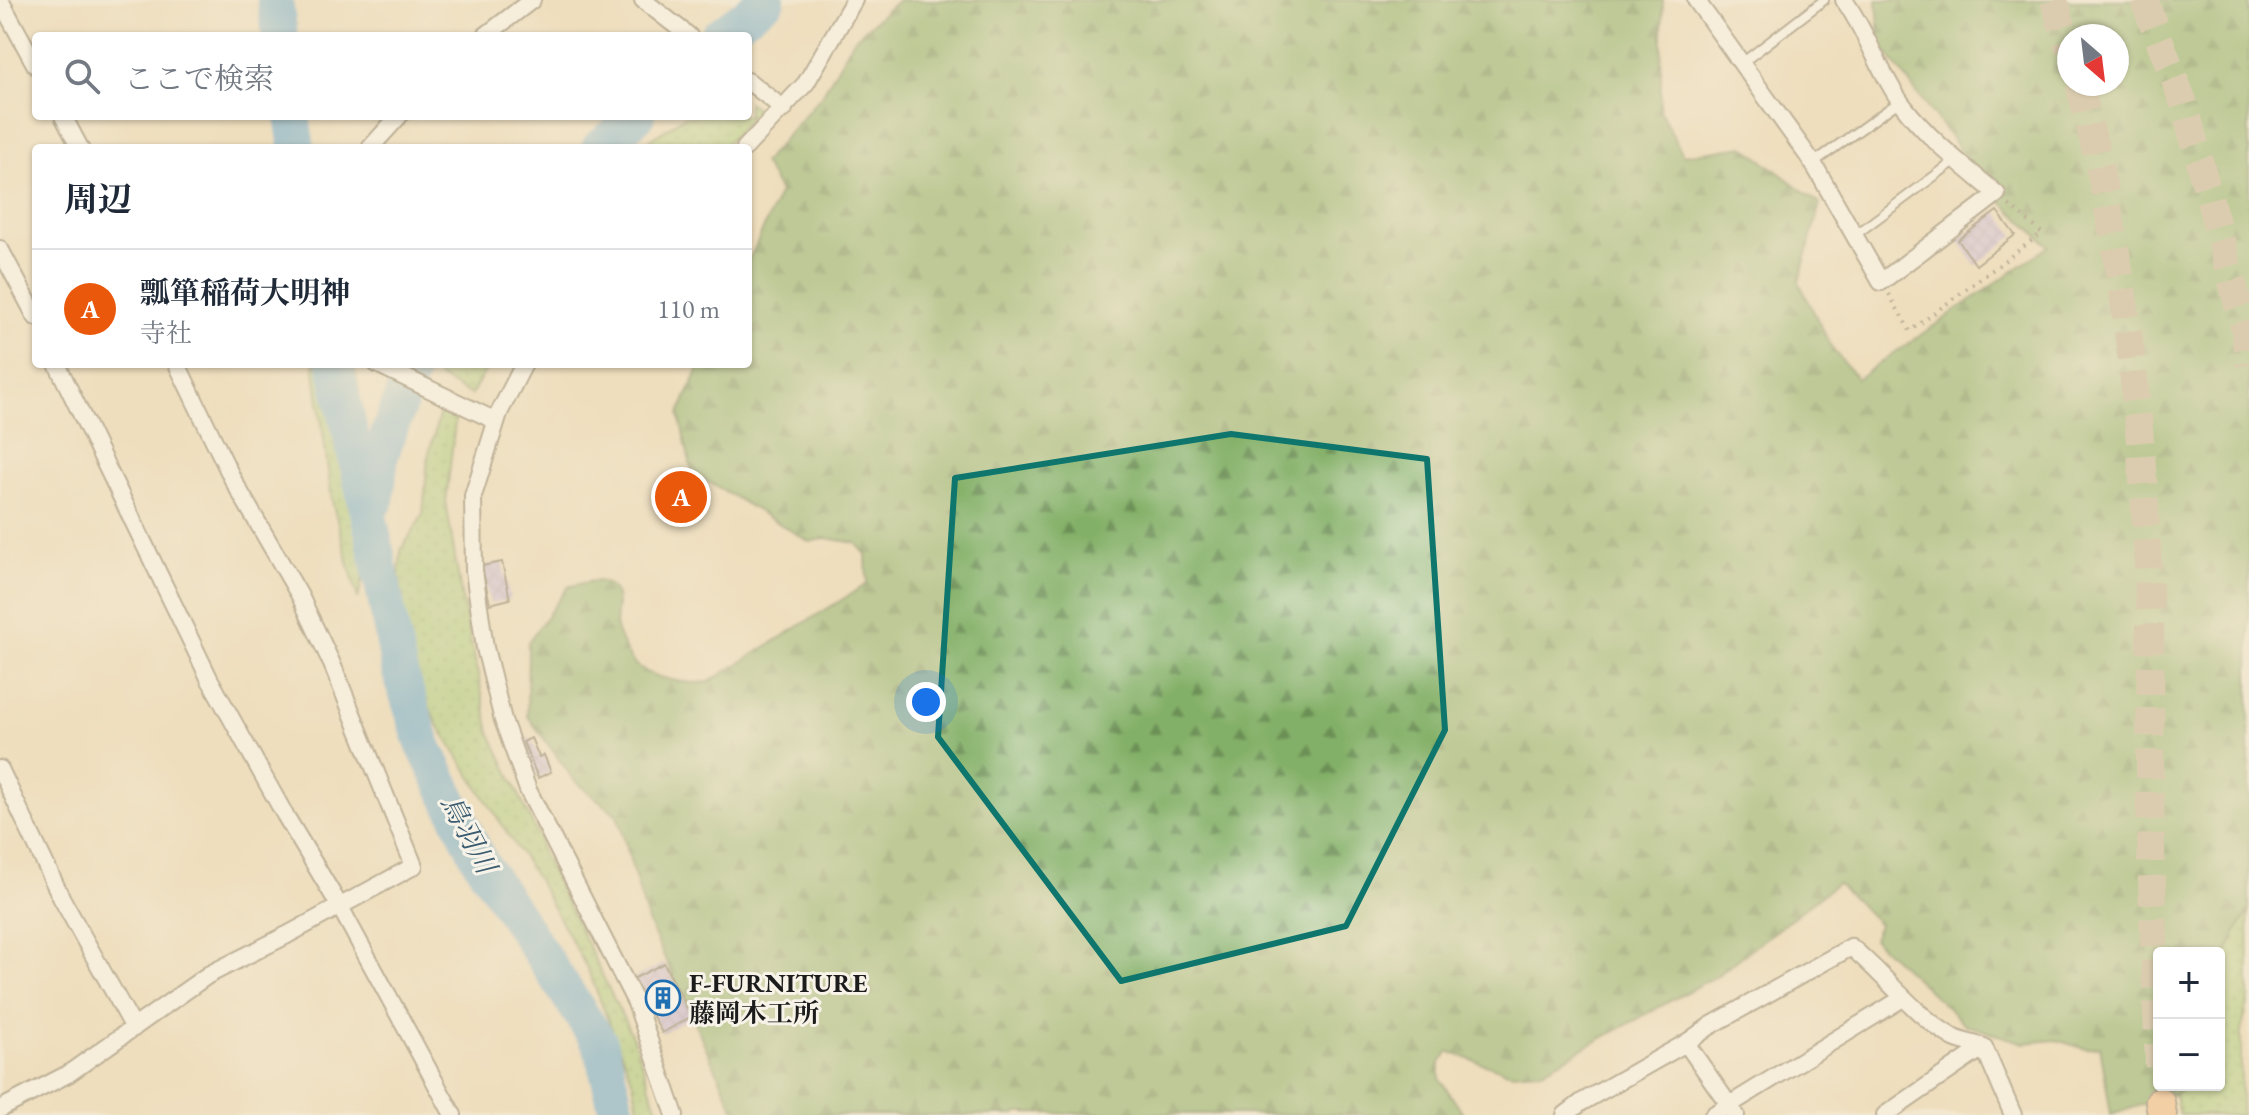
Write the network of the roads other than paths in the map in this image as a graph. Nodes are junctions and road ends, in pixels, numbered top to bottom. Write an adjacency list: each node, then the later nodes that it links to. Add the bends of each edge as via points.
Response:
1 (0, 0): 10 (street)
2 (532, 0): 8 (street)
3 (643, 0): 9 (street)
4 (854, 0): 14 (street, via 806,83)
5 (1696, 0): 11 (street)
6 (1824, 0): 11 (lane)
7 (1844, 0): 13 (street)
8 (490, 32)
9 (684, 32)
10 (32, 59)
11 (1742, 63): 21 (street)
12 (752, 84): 14 (street)
13 (1900, 101): 20 (street); 21 (lane)
14 (781, 107): 19 (street)
15 (65, 120): 17 (street)
16 (395, 120): 18 (street)
17 (78, 144)
18 (374, 144)
19 (749, 144)
20 (1956, 160): 22 (lane); 22 (street, via 1997,194 1881,282)
21 (1813, 163): 22 (street)
22 (1855, 235)
23 (3, 260): 24 (street)
24 (32, 305)
25 (59, 368): 31 (street, via 210,680)
26 (179, 368): 31 (street, via 233,480 300,596 414,866)
27 (385, 368): 29 (street)
28 (522, 368): 29 (street)
29 (496, 421): 39 (street, via 473,496 474,571 503,720 528,790 636,1003)
30 (0, 769): 33 (street, via 62,899)
31 (339, 905): 33 (street, via 208,975); 38 (street)
32 (1903, 998): 34 (street, via 1851,947); 35 (street, via 1956,1039); 37 (street)
33 (134, 1028): 36 (street, via 68,1074)
34 (1686, 1043): 37 (street); 40 (street)
35 (1984, 1047): 42 (street); 43 (street)
36 (0, 1109)
37 (1732, 1110): 41 (street)
38 (453, 1115)
39 (675, 1115)
40 (1565, 1115)
41 (1713, 1115)
42 (1885, 1115)
43 (2013, 1115)

